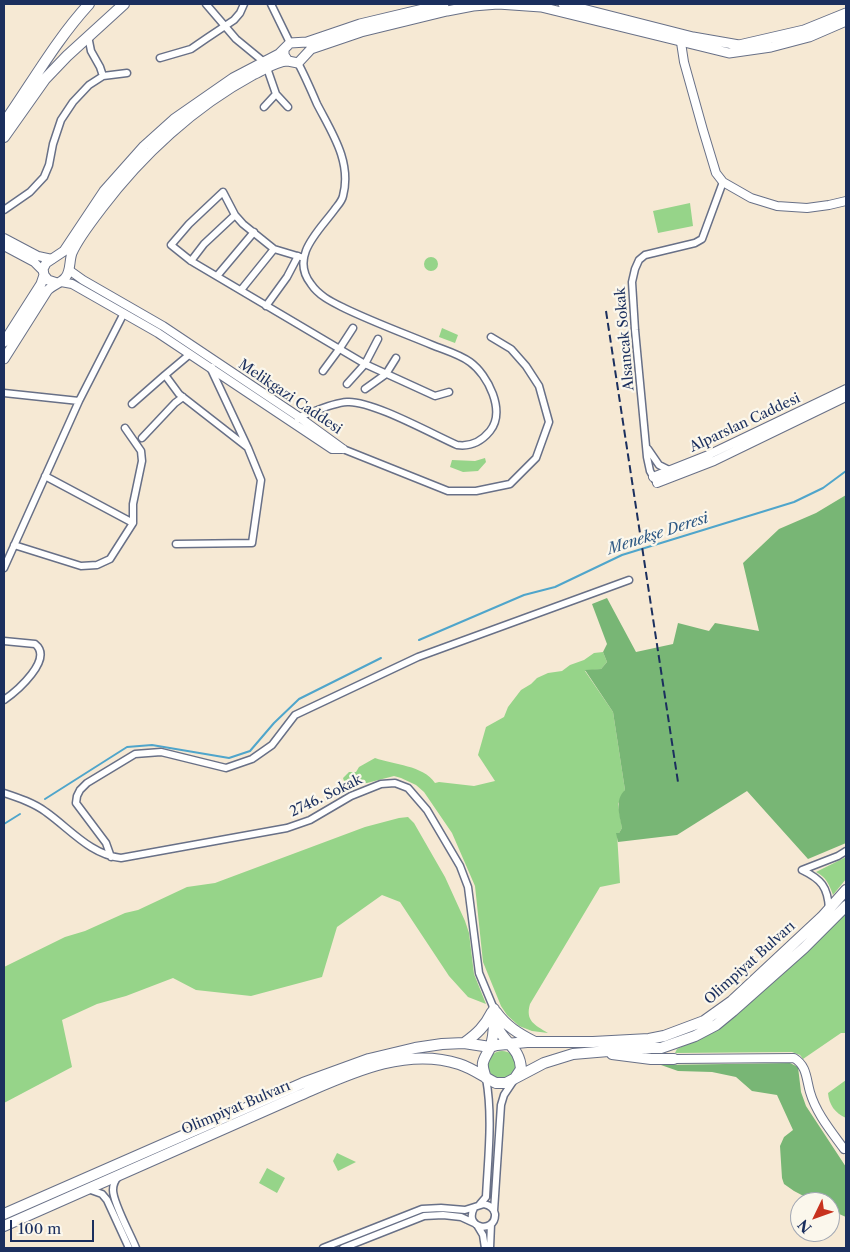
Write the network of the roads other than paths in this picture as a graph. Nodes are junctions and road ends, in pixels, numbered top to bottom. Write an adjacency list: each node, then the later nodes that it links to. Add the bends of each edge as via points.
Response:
1 (89, 4): 10 (main road)
2 (123, 4): 12 (main road)
3 (206, 4): 11 (street)
4 (244, 4): 11 (street, via 234,20)
5 (271, 4): 15 (street)
6 (563, 4): 13 (main road)
7 (440, 6): 13 (main road, via 498,4 541,7); 14 (main road, via 360,24); 16 (main road, via 314,48)
8 (846, 13): 13 (main road, via 804,30 739,45)
9 (846, 21): 13 (main road, via 809,37 729,53)
10 (72, 22): 12 (main road, via 72,30 79,36); 26 (main road)
11 (224, 25): 17 (street, via 191,48); 20 (street)
12 (88, 36): 22 (street); 27 (main road, via 45,80)
13 (680, 37): 28 (street, via 710,156)
14 (300, 43): 15 (main road); 16 (main road)
15 (287, 47): 18 (main road, via 284,55); 20 (main road)
16 (305, 54): 19 (main road)
17 (160, 58)
18 (288, 61): 19 (main road); 20 (main road)
19 (298, 63): 36 (street, via 343,156 346,174 342,199)
20 (265, 65): 23 (street); 37 (main road, via 233,78 174,119 144,146 104,190 64,251); 39 (main road, via 151,151 102,208 74,250)
21 (127, 74): 22 (street)
22 (103, 76): 30 (street, via 73,102 61,120 44,177 30,192)
23 (276, 94): 24 (street); 25 (street)
24 (264, 107)
25 (288, 107)
26 (4, 123)
27 (4, 137)
28 (723, 182): 29 (street, via 751,198 777,206 807,208); 72 (street, Alsancak Sokak, via 702,238 645,255 633,273 634,321)
29 (846, 201)
30 (4, 210)
31 (235, 215): 32 (street); 38 (street); 38 (street, via 223,192 189,224 171,246)
32 (254, 232): 35 (street); 41 (street)
33 (4, 238): 37 (street, via 38,256)
34 (4, 246): 40 (street, via 34,262)
35 (274, 249): 36 (street); 43 (street)
36 (301, 257): 44 (street); 68 (street, via 309,283 329,300 468,361 485,380 497,411 494,424 485,437 464,446 358,402 345,402)
37 (54, 258): 39 (main road, via 62,259); 40 (main road, via 46,263)
38 (191, 261): 41 (street)
39 (69, 268): 42 (main road, via 66,278); 55 (street, Melikgazi Caddesi, via 83,280 163,326)
40 (44, 273): 42 (main road, via 48,280); 49 (main road, via 41,284)
41 (216, 276): 43 (street)
42 (59, 282): 45 (street, Melikgazi Caddesi, via 72,284); 53 (main road, via 46,291)
43 (241, 290): 44 (street)
44 (266, 306): 50 (street)
45 (124, 313): 51 (street, Melikgazi Caddesi); 66 (street)
46 (352, 328): 50 (street)
47 (491, 337): 73 (street, via 511,349 526,366 538,386 549,422 536,458 510,484 476,491 448,491)
48 (378, 339): 54 (street)
49 (4, 342)
50 (340, 348): 54 (street); 56 (street)
51 (190, 354): 55 (street, Melikgazi Caddesi); 58 (street)
52 (396, 358): 57 (street)
53 (4, 359)
54 (365, 364): 57 (street); 59 (street)
55 (213, 365): 68 (street, Melikgazi Caddesi); 71 (street)
56 (323, 371)
57 (386, 374): 61 (street); 62 (street, via 435,396)
58 (165, 375): 64 (street); 67 (street)
59 (347, 384)
60 (846, 389): 74 (street, Alparslan Caddesi, via 706,456)
61 (365, 390)
62 (449, 392)
63 (4, 393): 66 (street)
64 (183, 397): 70 (street); 71 (street)
65 (846, 397): 76 (street, Alparslan Caddesi, via 714,461)
66 (79, 400): 75 (street)
67 (132, 404)
68 (297, 420): 73 (street, Melikgazi Caddesi, via 332,449)
69 (124, 428): 77 (street, via 141,451 142,461)
70 (142, 438)
71 (248, 448): 78 (street, via 261,480 252,543)
72 (647, 448): 74 (street, via 659,465); 76 (street, Alsancak Sokak)
73 (343, 449)
74 (669, 470): 76 (street, Alparslan Caddesi)
75 (45, 476): 77 (street); 79 (street)
76 (655, 480)
77 (132, 523): 79 (street, via 110,559 97,565 81,566)
78 (176, 544)
79 (14, 545): 80 (street)
80 (4, 568)
81 (629, 580): 86 (street, via 400,665 295,715 272,745 252,759 226,768 161,752 135,754 87,783 76,796 76,803 106,844)
82 (4, 641): 83 (street, via 35,644 41,656 32,674)
83 (4, 700)
84 (4, 793): 86 (street, 2746. Sokak, via 44,810 94,850)
85 (846, 850): 89 (street, via 802,870 819,880 828,896)
86 (111, 857): 90 (street, 2746. Sokak, via 132,858 287,828 310,820 375,786 387,783 402,785 427,810 460,866 468,887 479,973)
87 (846, 890): 89 (main road, Olimpiyat Bulvarı)
88 (846, 906): 95 (main road, Olimpiyat Bulvarı, via 804,948 716,1025)
89 (829, 910): 91 (main road, Olimpiyat Bulvarı, via 732,1001 704,1021 664,1036)
90 (494, 1009): 92 (main road, via 506,1025); 93 (main road, via 486,1024); 94 (main road, via 498,1027); 96 (main road)
91 (629, 1041): 92 (main road, Olimpiyat Bulvarı); 97 (main road)
92 (536, 1042): 94 (main road, Olimpiyat Bulvarı)
93 (464, 1043): 96 (main road, Olimpiyat Bulvarı); 108 (main road, Olimpiyat Bulvarı, via 414,1048 378,1056 328,1074)
94 (509, 1045): 96 (main road); 101 (main road, via 516,1050 521,1062 521,1069)
95 (670, 1045): 97 (main road, Olimpiyat Bulvarı); 99 (main road, via 669,1055)
96 (490, 1047): 100 (main road, via 482,1064)
97 (644, 1048): 98 (main road, Olimpiyat Bulvarı); 99 (main road)
98 (598, 1052): 99 (main road, via 634,1058); 101 (main road, Olimpiyat Bulvarı, via 555,1059)
99 (674, 1059): 102 (street, via 794,1058 807,1074 816,1107)
100 (486, 1078): 101 (main road, via 501,1084); 103 (main road, Olimpiyat Bulvarı, via 460,1064 442,1060 425,1058 380,1064); 105 (street, via 490,1129 486,1196)
101 (514, 1078): 107 (street, via 501,1105)
102 (846, 1148)
103 (120, 1174): 104 (main road, Olimpiyat Bulvarı); 113 (street, via 113,1190)
104 (87, 1189): 111 (main road, Olimpiyat Bulvarı); 112 (street, via 102,1194 107,1200)
105 (480, 1204): 106 (street); 107 (street, via 490,1206)
106 (474, 1208): 109 (street, via 471,1216); 114 (street, via 422,1209)
107 (494, 1213): 110 (street)
108 (4, 1214)
109 (475, 1224): 110 (street, via 484,1227); 115 (street, via 461,1217 424,1216); 116 (street, via 483,1235)
110 (492, 1224): 117 (street)
111 (4, 1226)
112 (129, 1248)
113 (136, 1248)
114 (323, 1248)
115 (343, 1248)
116 (484, 1248)
117 (490, 1248)

